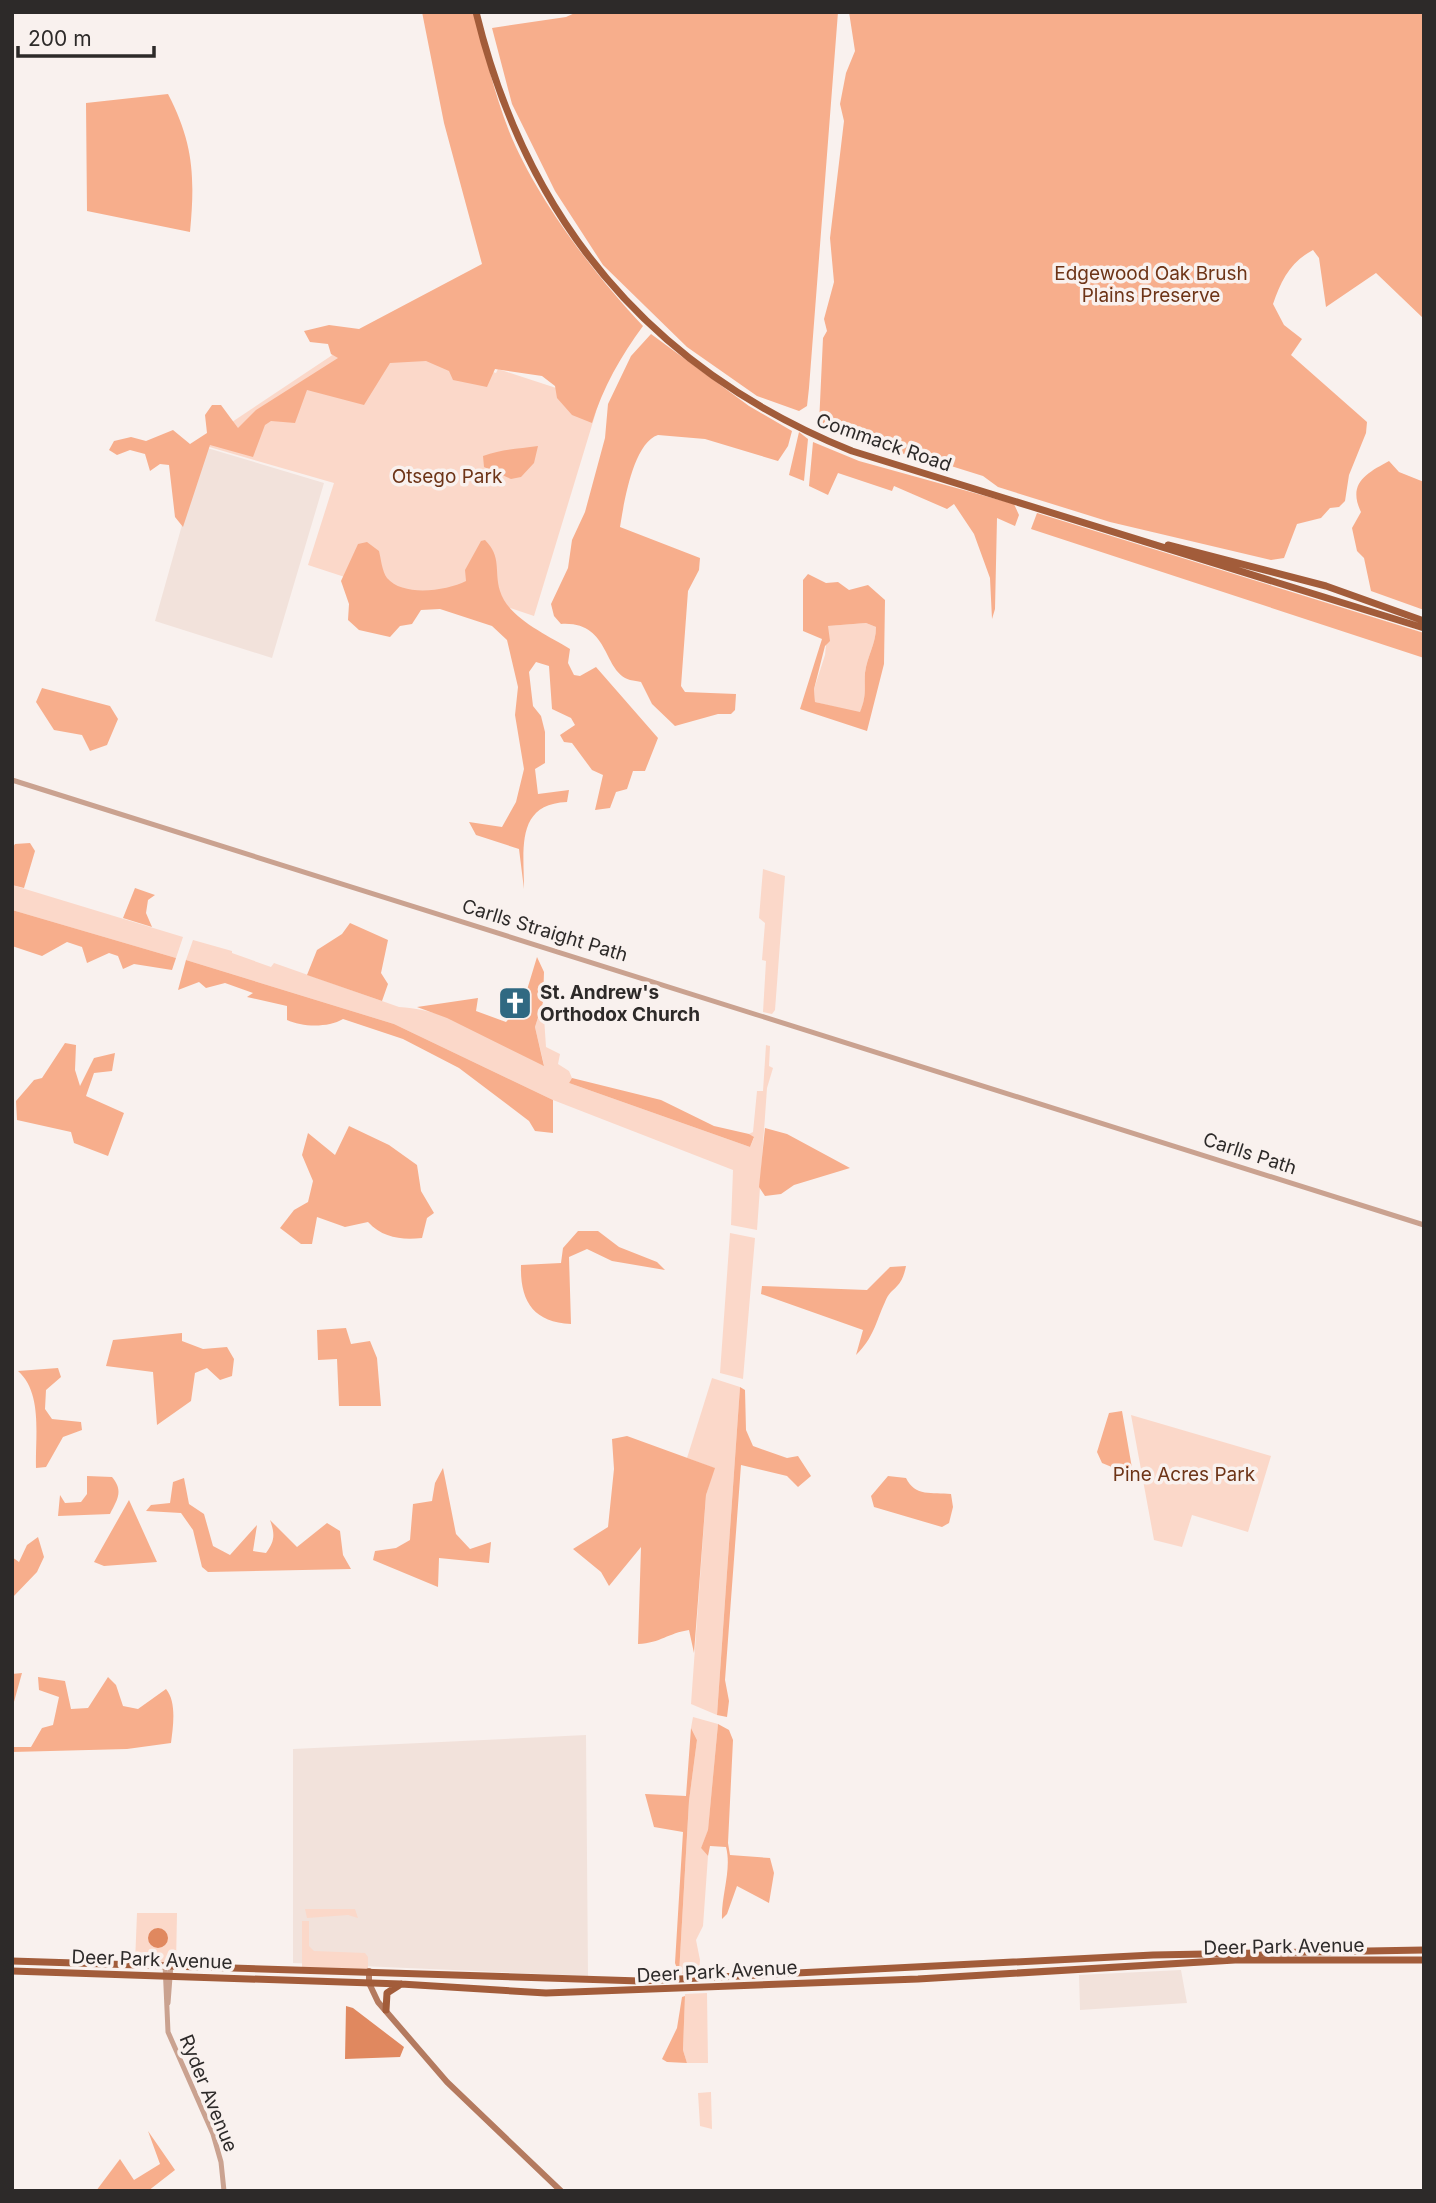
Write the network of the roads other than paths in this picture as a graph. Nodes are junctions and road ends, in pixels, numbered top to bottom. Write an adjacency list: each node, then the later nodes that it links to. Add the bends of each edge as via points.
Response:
1 (476, 12): 2 (main road, Commack Road, via 507,116 545,192 599,270 699,366 774,415 852,451)
2 (1119, 534): 3 (main road, Commack Road, via 1285,574); 4 (main road, Commack Road)
3 (1424, 621)
4 (1424, 628)
5 (12, 780): 6 (street, Carlls Straight Path)
6 (1068, 1111): 7 (street, Carlls Path)
7 (1424, 1225)
8 (1424, 1950): 13 (main road, Deer Park Avenue, via 1165,1955 640,1981)
9 (12, 1961): 11 (main road, Deer Park Avenue)
10 (1424, 1961): 16 (main road, Deer Park Avenue, via 1235,1960 606,1992 538,1993)
11 (168, 1964): 13 (main road, Deer Park Avenue); 14 (street, Ryder Avenue)
12 (12, 1971): 14 (main road, Deer Park Avenue)
13 (369, 1971): 15 (main road)
14 (168, 1974): 15 (main road, Deer Park Avenue); 18 (street, Ryder Avenue, via 168,2032 213,2134)
15 (369, 1983): 16 (main road, Deer Park Avenue); 17 (main road)
16 (401, 1984): 17 (main road, via 387,1993)
17 (386, 2010): 19 (main road, via 447,2082)
18 (224, 2191)
19 (561, 2191)

